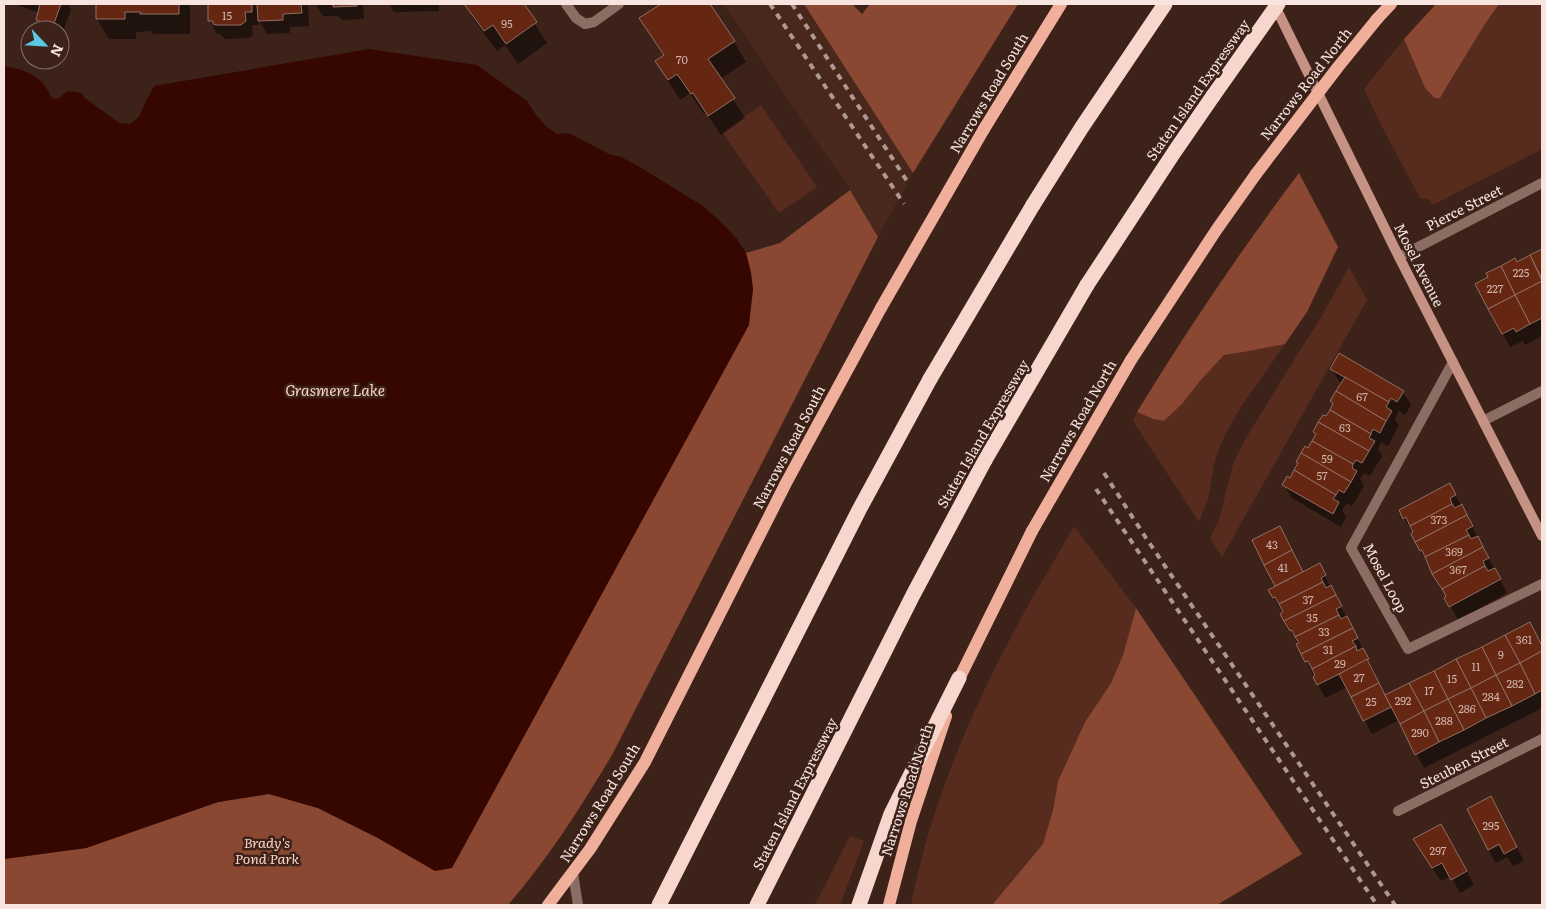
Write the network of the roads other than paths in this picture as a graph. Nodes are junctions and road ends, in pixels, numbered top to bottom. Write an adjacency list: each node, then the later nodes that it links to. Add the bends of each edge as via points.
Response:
1 (566, 4): 2 (street, via 585,24 594,22)
2 (619, 4)
3 (1061, 4): 17 (main road, Narrows Road South, bridge, via 984,129 881,308 786,483 645,762)
4 (1165, 4): 20 (highway, bridge, via 1033,205 930,380 859,510)
5 (1276, 4): 8 (street, Mosel Avenue); 21 (highway, Staten Island Expressway, bridge, via 1087,285 985,460 913,595)
6 (1390, 4): 14 (main road, Narrows Road North, bridge, via 1256,174 1130,360 1032,531)
7 (1542, 183): 8 (street, Pierce Street)
8 (1399, 257): 9 (street, Mosel Avenue)
9 (1453, 362): 11 (street, Mosel Avenue); 13 (street, Mosel Loop, via 1350,548 1408,649)
10 (1542, 391): 11 (street)
11 (1483, 421): 12 (street, Mosel Avenue)
12 (1542, 536)
13 (1542, 584)
14 (959, 678): 22 (highway, via 891,814); 23 (main road, Narrows Road North, via 911,821)
15 (1542, 739): 16 (street, Steuben Street)
16 (1398, 811)
17 (573, 873): 18 (main road, Narrows Road South); 19 (street)
18 (548, 905)
19 (578, 905)
20 (659, 905)
21 (757, 905)
22 (859, 905)
23 (889, 905)

